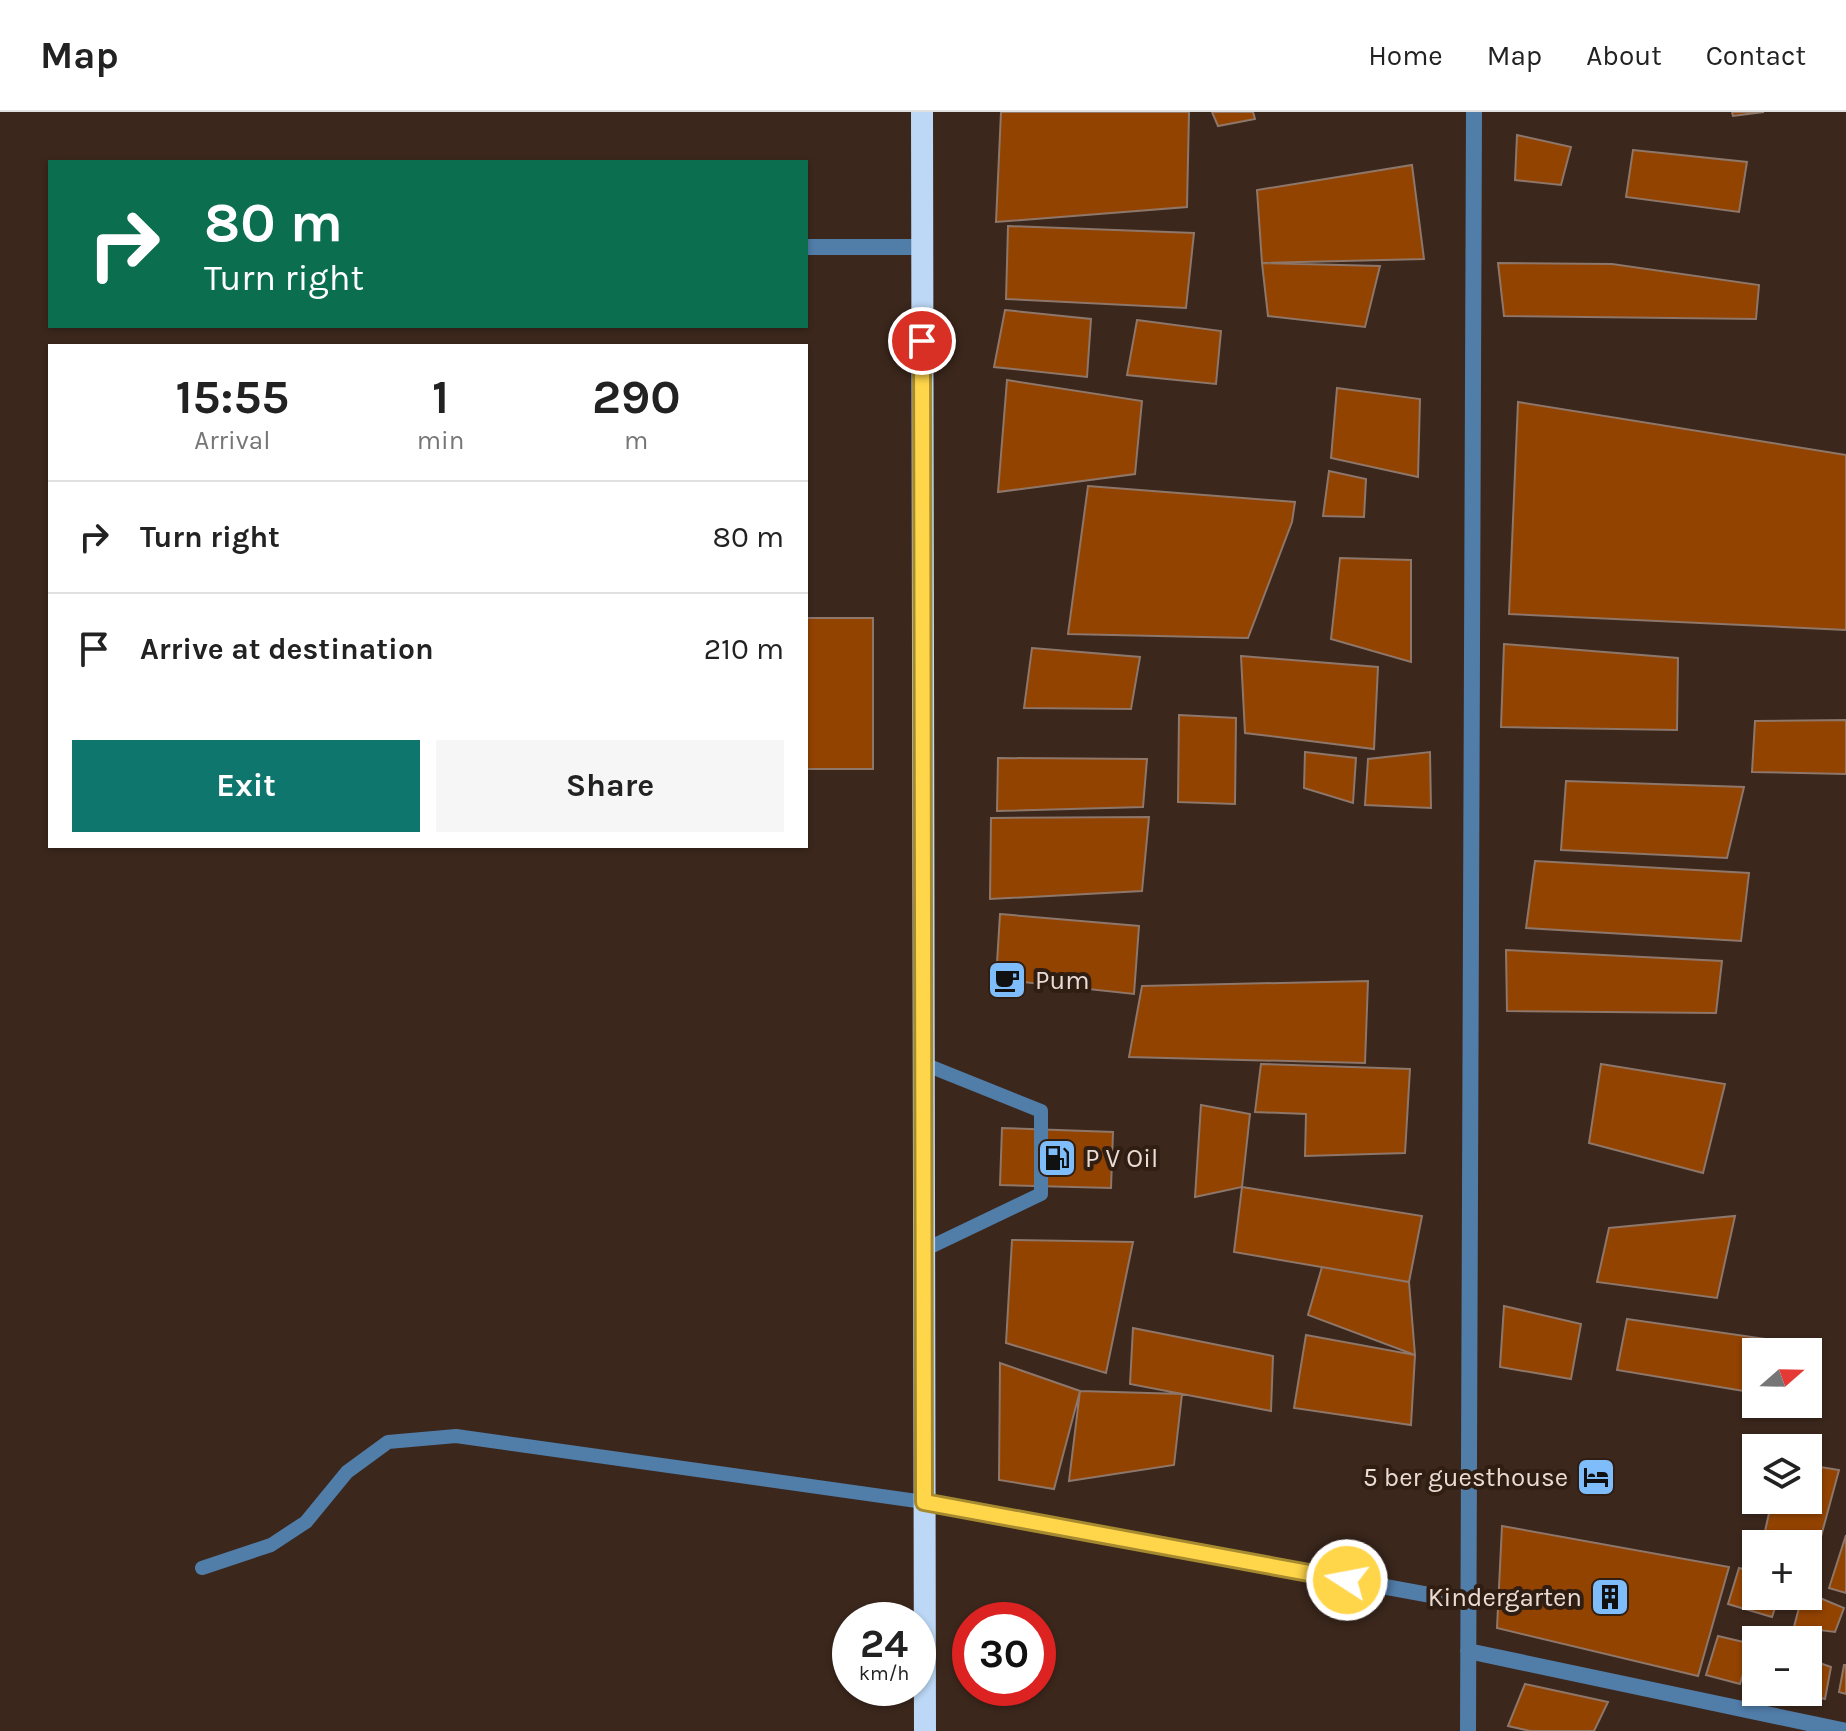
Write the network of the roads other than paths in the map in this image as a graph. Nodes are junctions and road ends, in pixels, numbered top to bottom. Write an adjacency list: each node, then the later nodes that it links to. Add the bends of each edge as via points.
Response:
1 (922, 112): 4 (highway)
2 (1474, 112): 9 (street)
3 (808, 247): 4 (street)
4 (922, 247): 5 (highway)
5 (924, 1064): 6 (highway); 6 (lane, via 1041,1111 1041,1194)
6 (924, 1250): 7 (highway)
7 (924, 1502): 8 (lane, via 456,1436 388,1442 347,1472 306,1522 271,1545); 9 (street); 11 (highway)
8 (202, 1568)
9 (1468, 1602): 10 (street)
10 (1468, 1651): 12 (street); 13 (street)
11 (925, 1731)
12 (1468, 1731)
13 (1846, 1731)

